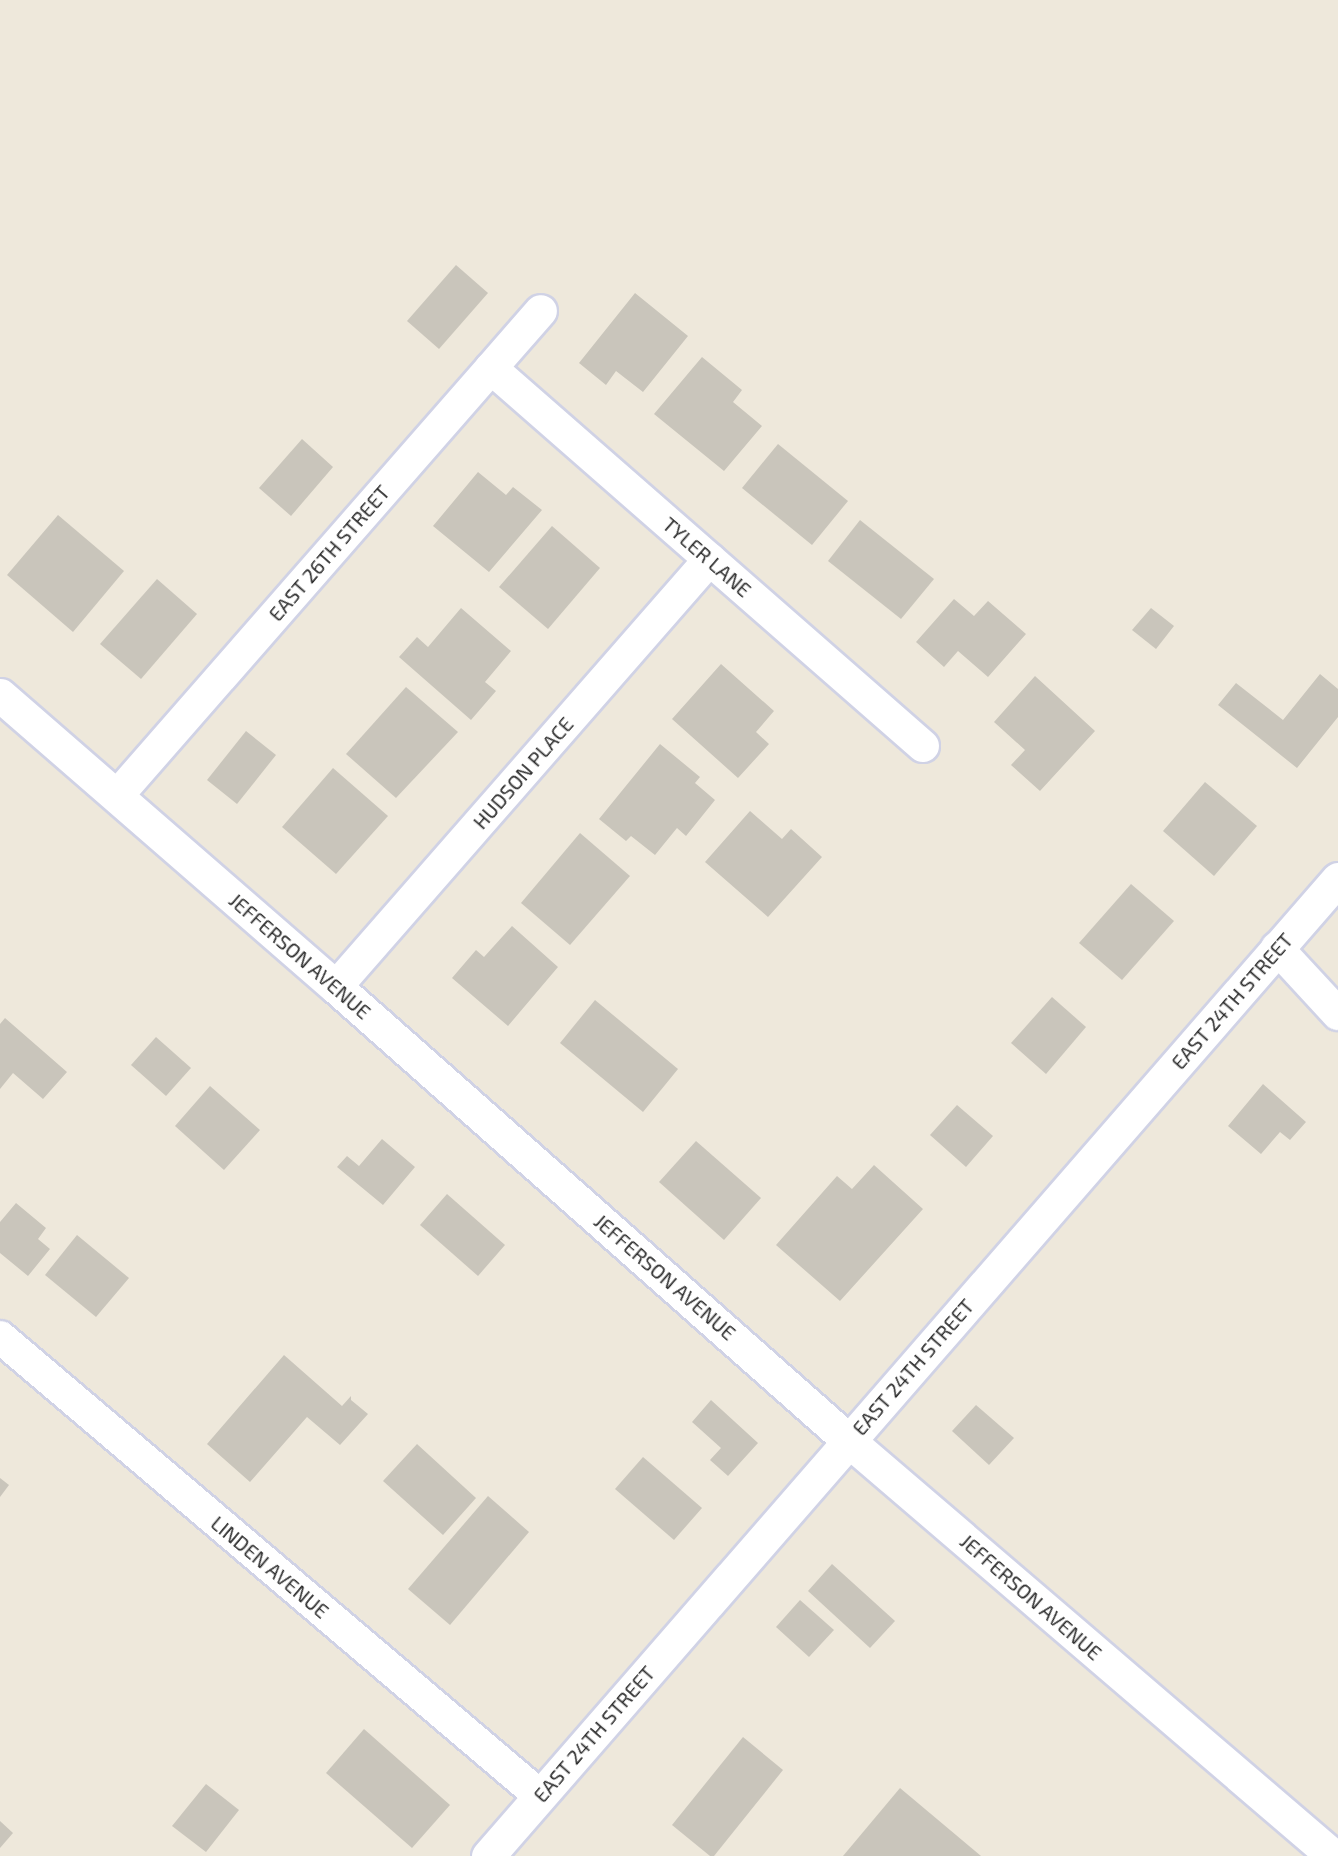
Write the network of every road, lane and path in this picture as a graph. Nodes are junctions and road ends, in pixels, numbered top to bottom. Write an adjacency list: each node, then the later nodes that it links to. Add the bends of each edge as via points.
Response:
1 (541, 311): 2 (street, EAST 26TH STREET)
2 (491, 368): 3 (street, TYLER LANE); 6 (street, EAST 26TH STREET)
3 (710, 559): 5 (street, TYLER LANE); 9 (street, HUDSON PLACE)
4 (0, 695): 6 (main road, JEFFERSON AVENUE)
5 (922, 746)
6 (117, 796): 9 (main road, JEFFERSON AVENUE)
7 (1338, 879): 8 (main road, EAST 24TH STREET)
8 (1277, 948): 10 (street); 12 (main road, EAST 24TH STREET)
9 (336, 987): 12 (main road, JEFFERSON AVENUE)
10 (1338, 1014)
11 (0, 1338): 13 (street, LINDEN AVENUE)
12 (849, 1441): 13 (main road, EAST 24TH STREET); 15 (main road, JEFFERSON AVENUE)
13 (540, 1796): 14 (main road, EAST 24TH STREET)
14 (488, 1856)
15 (1333, 1856)

